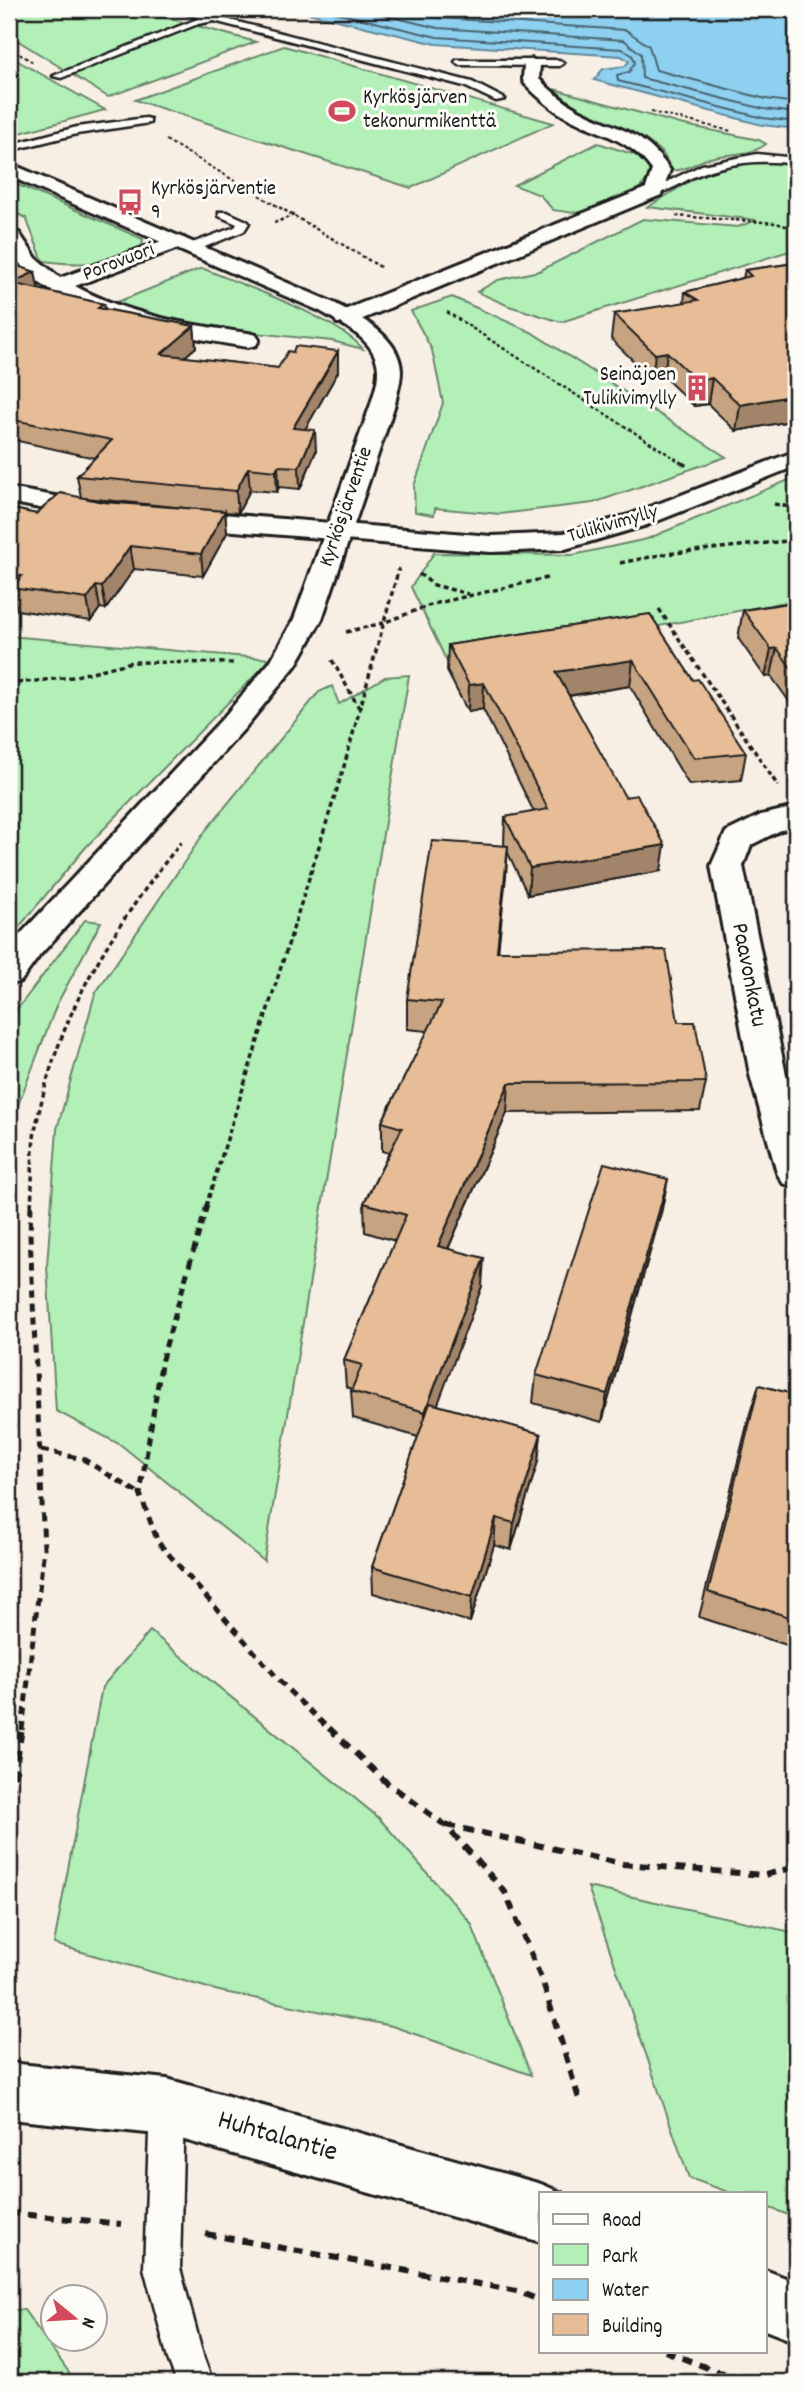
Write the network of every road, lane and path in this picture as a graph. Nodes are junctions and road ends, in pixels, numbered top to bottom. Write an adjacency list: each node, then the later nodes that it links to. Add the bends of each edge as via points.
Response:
1 (177, 9): 2 (lane)
2 (216, 19): 7 (lane, via 196,21); 8 (lane, via 468,84)
3 (9, 48): 7 (path)
4 (460, 62): 6 (lane)
5 (559, 63): 6 (lane)
6 (532, 64): 14 (street, via 531,80 573,114 636,140 652,153 661,170)
7 (58, 76)
8 (500, 99)
9 (146, 121): 10 (lane)
10 (134, 122): 11 (lane, via 84,127); 23 (path)
11 (9, 148)
12 (796, 161): 14 (lane, via 750,156 713,163)
13 (9, 169): 21 (street, Kyrkösjärventie)
14 (654, 191): 15 (street)
15 (617, 206): 17 (path); 23 (street, via 506,248)
16 (223, 214): 21 (lane, via 243,223 240,229)
17 (693, 218): 18 (path); 19 (path, via 776,223)
18 (686, 223)
19 (796, 229)
20 (12, 237): 22 (street, Porovuori, via 33,268)
21 (184, 245): 22 (street, Porovuori); 24 (street, Kyrkösjärventie)
22 (60, 285): 25 (street, Porovuori, via 115,312 154,324)
23 (416, 291): 24 (street); 27 (path)
24 (345, 318): 32 (street, Kyrkösjärventie, via 381,346 390,368 383,404)
25 (248, 340)
26 (796, 458): 27 (street, Tulikivimylly)
27 (723, 487): 29 (path, via 738,496); 33 (street, Tulikivimylly, via 638,520 565,541)
28 (9, 495): 30 (street)
29 (796, 508)
30 (120, 514)
31 (146, 516): 32 (street, Tulikivimylly)
32 (337, 531): 33 (street, Tulikivimylly); 42 (street, Kyrkösjärventie, via 309,619)
33 (405, 550): 34 (path, via 434,585); 37 (path)
34 (469, 594)
35 (659, 609): 46 (path)
36 (350, 621): 38 (path)
37 (383, 623): 38 (path); 45 (path)
38 (345, 632): 39 (path)
39 (341, 642)
40 (336, 651): 41 (path)
41 (332, 660): 43 (path); 45 (path)
42 (282, 665): 44 (path, via 132,663 72,677); 48 (street, Kyrkösjärventie)
43 (327, 672)
44 (9, 684)
45 (359, 708): 51 (path, via 162,1359)
46 (789, 804): 49 (street, Paavonkatu, via 772,822 737,839 727,866 768,1076)
47 (185, 838): 50 (path, via 130,907 88,975 57,1047 35,1133 30,1234)
48 (9, 973)
49 (796, 1173)
50 (41, 1450): 51 (path, via 83,1459); 52 (path, via 44,1548 32,1668)
51 (140, 1494): 53 (path, via 158,1542 288,1690 386,1782)
52 (9, 1813)
53 (445, 1825): 54 (path, via 622,1864 765,1875); 56 (path, via 505,1892 543,1983)
54 (796, 1867)
55 (9, 2091): 57 (street, Huhtalantie)
56 (580, 2102)
57 (167, 2107): 58 (street, Huhtalantie); 60 (lane)
58 (539, 2212)
59 (9, 2213): 60 (path)
60 (164, 2228): 61 (path, via 517,2291); 65 (lane, via 162,2268)
61 (539, 2300)
62 (766, 2300): 63 (street)
63 (796, 2312)
64 (668, 2352): 66 (path)
65 (195, 2382)
66 (743, 2382)

